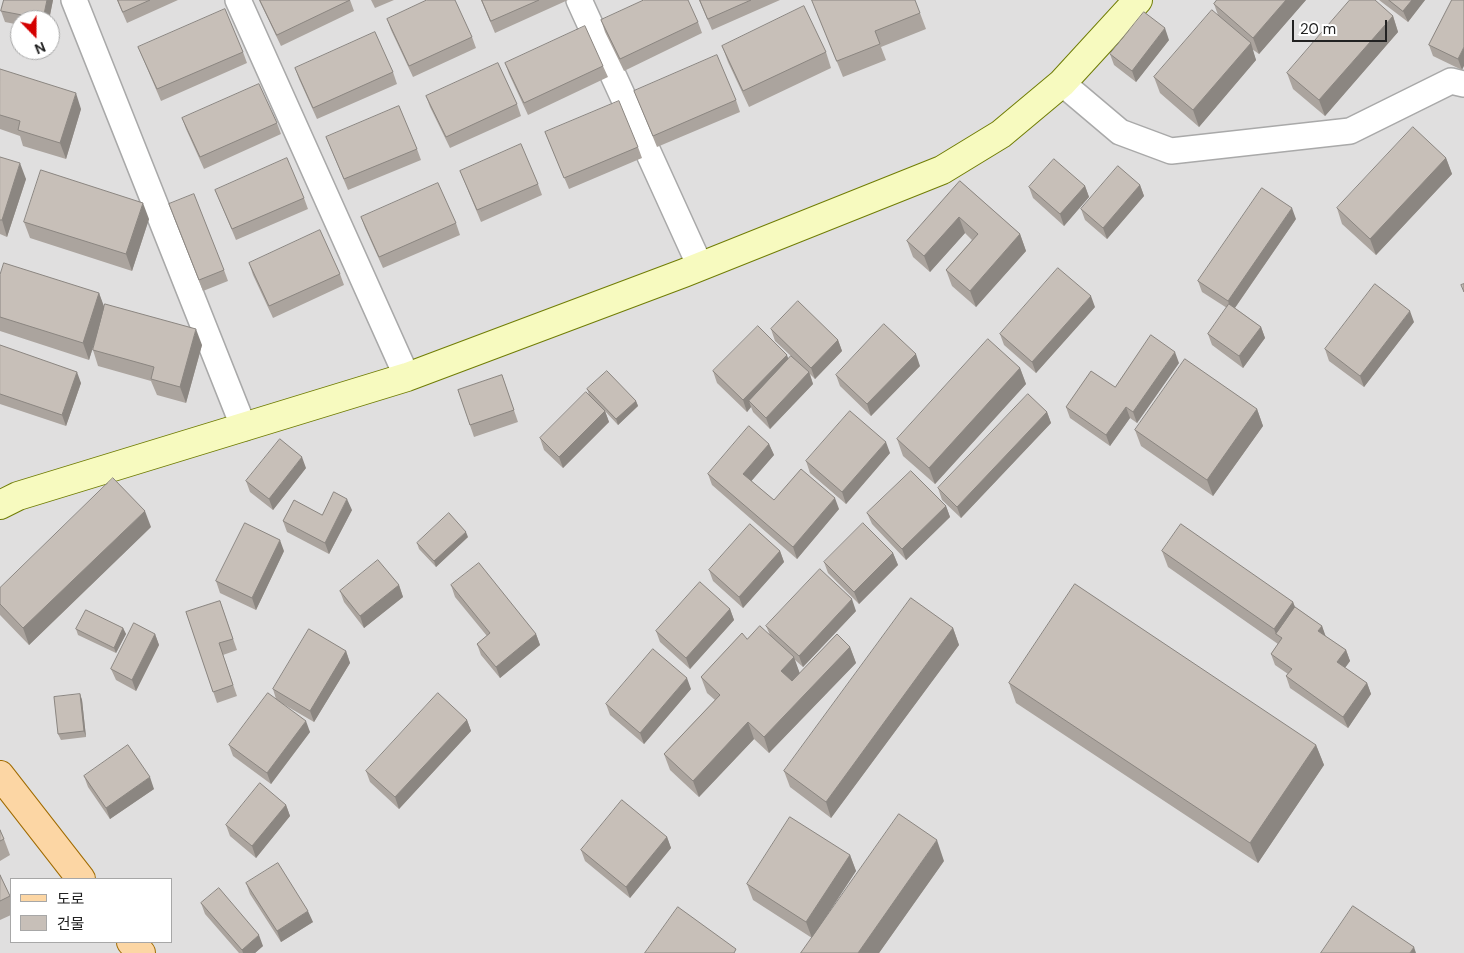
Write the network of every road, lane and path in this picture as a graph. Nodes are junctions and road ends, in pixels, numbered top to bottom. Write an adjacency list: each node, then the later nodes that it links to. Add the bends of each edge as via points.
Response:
1 (74, 0): 9 (street)
2 (238, 0): 8 (street)
3 (579, 0): 7 (street)
4 (1138, 0): 5 (main road)
5 (1062, 83): 6 (street, via 1120,132 1171,151 1350,131 1451,81); 7 (main road, via 1001,134 942,170)
6 (1464, 84)
7 (700, 266): 8 (main road)
8 (407, 377): 9 (main road)
9 (244, 428): 10 (main road, via 18,496)
10 (0, 505)
11 (0, 776): 12 (main road)
12 (81, 878)
13 (133, 943): 14 (main road)
14 (141, 953)

